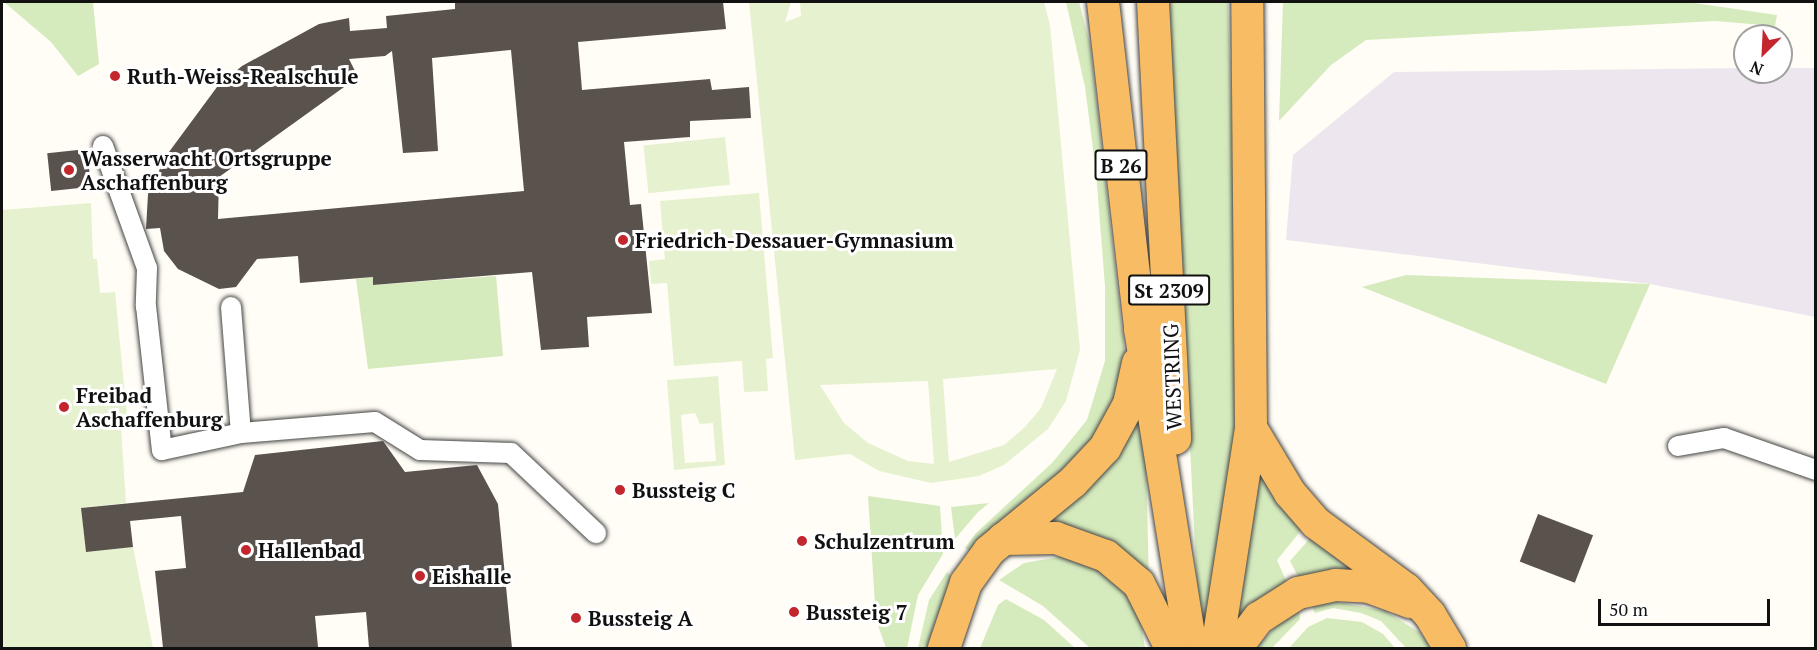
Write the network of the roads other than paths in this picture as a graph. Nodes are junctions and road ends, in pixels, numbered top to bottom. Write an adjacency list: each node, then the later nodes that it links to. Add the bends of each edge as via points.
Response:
1 (1103, 2): 6 (highway, B 26)
2 (1247, 2): 7 (highway)
3 (1154, 4): 13 (highway, WESTRING / St 2309)
4 (103, 146): 8 (street, via 147,268 147,306 162,450)
5 (231, 307): 8 (street)
6 (1140, 329): 12 (highway, via 1138,370 1129,404 1105,448 1073,482); 13 (highway, B 26)
7 (1251, 428): 14 (highway, via 1290,494 1316,523 1388,574); 19 (highway)
8 (241, 433): 11 (street, via 375,422 420,450 511,453)
9 (1678, 447): 10 (street, via 1724,438)
10 (1815, 470)
11 (596, 533)
12 (1003, 539): 15 (highway, via 966,583); 16 (highway, via 1056,538 1106,556 1139,584)
13 (1180, 573): 17 (highway, WESTRING / B 26); 18 (highway, WESTRING / St 2309)
14 (1430, 615): 20 (highway, via 1391,594 1336,585 1298,593 1280,603 1259,618); 21 (highway)
15 (944, 648)
16 (1171, 648)
17 (1179, 648)
18 (1191, 648)
19 (1217, 648)
20 (1236, 648)
21 (1450, 648)

